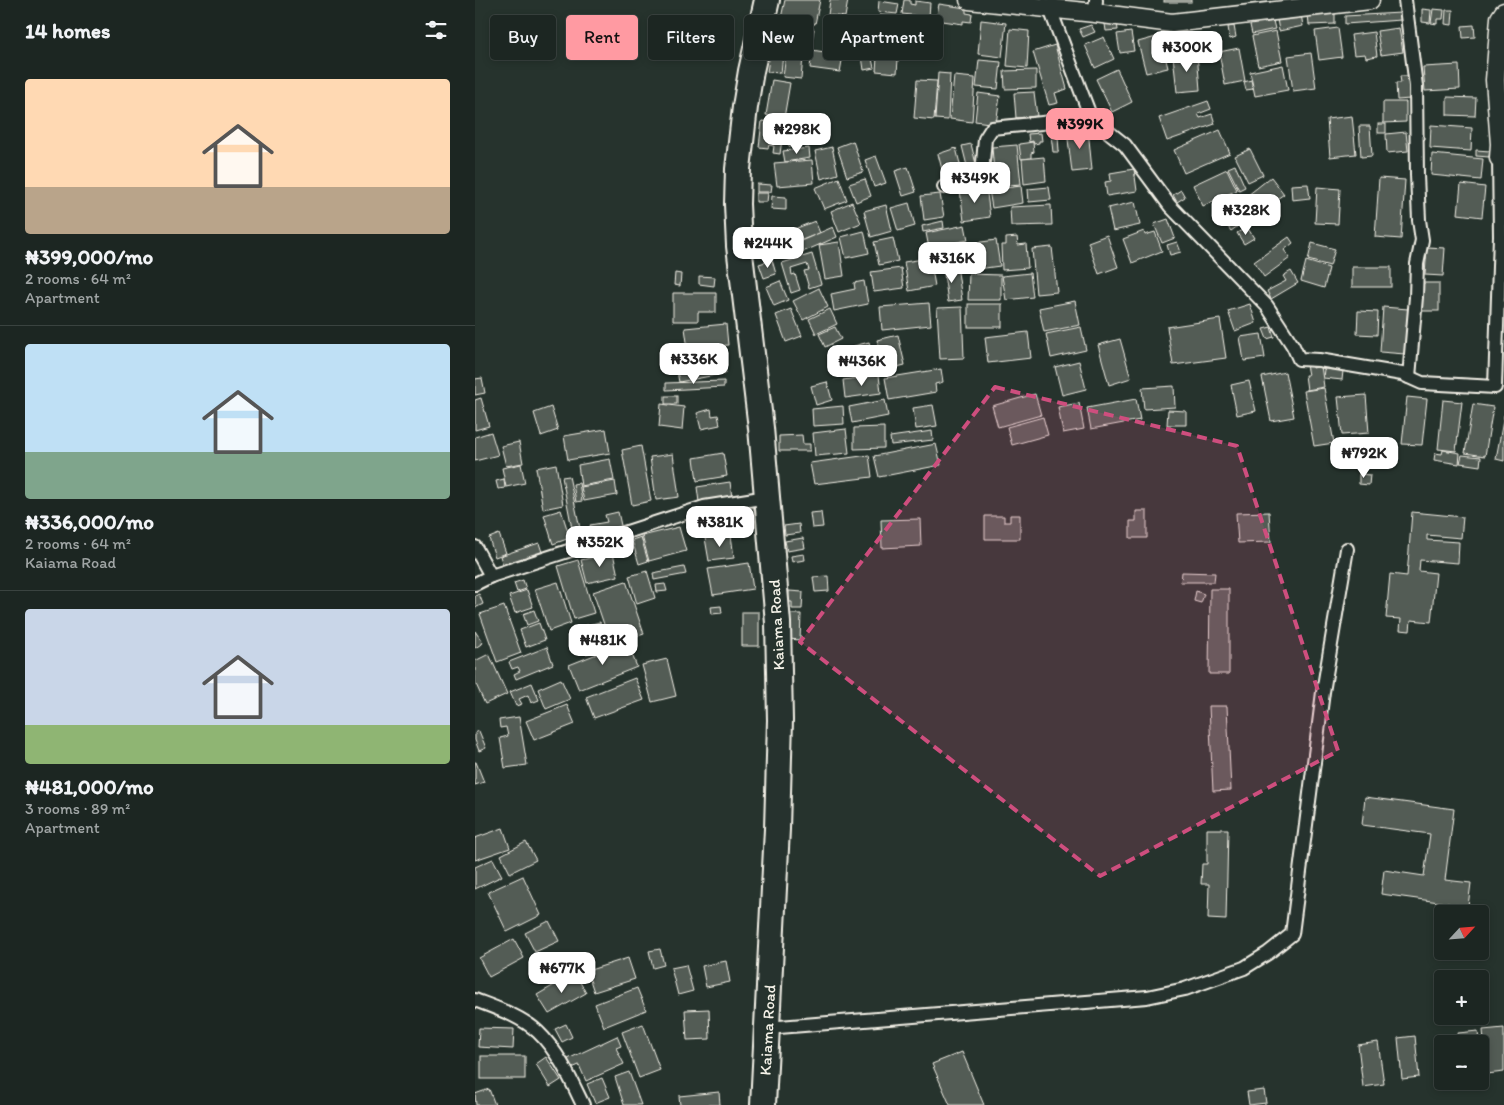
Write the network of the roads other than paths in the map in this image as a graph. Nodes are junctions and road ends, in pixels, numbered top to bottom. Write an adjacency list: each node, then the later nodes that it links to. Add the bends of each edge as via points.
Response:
1 (767, 0): 13 (highway, Kaiama Road, via 745,107 737,204)
2 (969, 0): 6 (street)
3 (1370, 0): 5 (street, via 1172,23)
4 (1405, 0): 11 (street, via 1417,86 1417,184 1422,240 1417,264)
5 (1095, 6): 6 (street)
6 (1051, 8): 8 (street)
7 (1504, 12): 9 (street, via 1500,18 1495,80)
8 (1091, 118): 10 (street, via 992,128 985,140 982,174 971,182); 11 (street, via 1125,145 1170,206 1267,306 1299,359)
9 (1502, 158): 12 (street)
10 (944, 187)
11 (1409, 377): 12 (street, via 1422,383)
12 (1500, 388)
13 (767, 497): 16 (street, via 704,507); 19 (highway, Kaiama Road, via 778,623 780,720)
14 (475, 547): 16 (street)
15 (1347, 549): 19 (street, via 1323,692 1292,934 1244,968 1185,989 1147,997)
16 (491, 576): 17 (street)
17 (475, 584)
18 (475, 1000): 20 (street, via 520,1019 538,1032 556,1054)
19 (767, 1028): 21 (highway, Kaiama Road)
20 (583, 1105)
21 (763, 1105)

